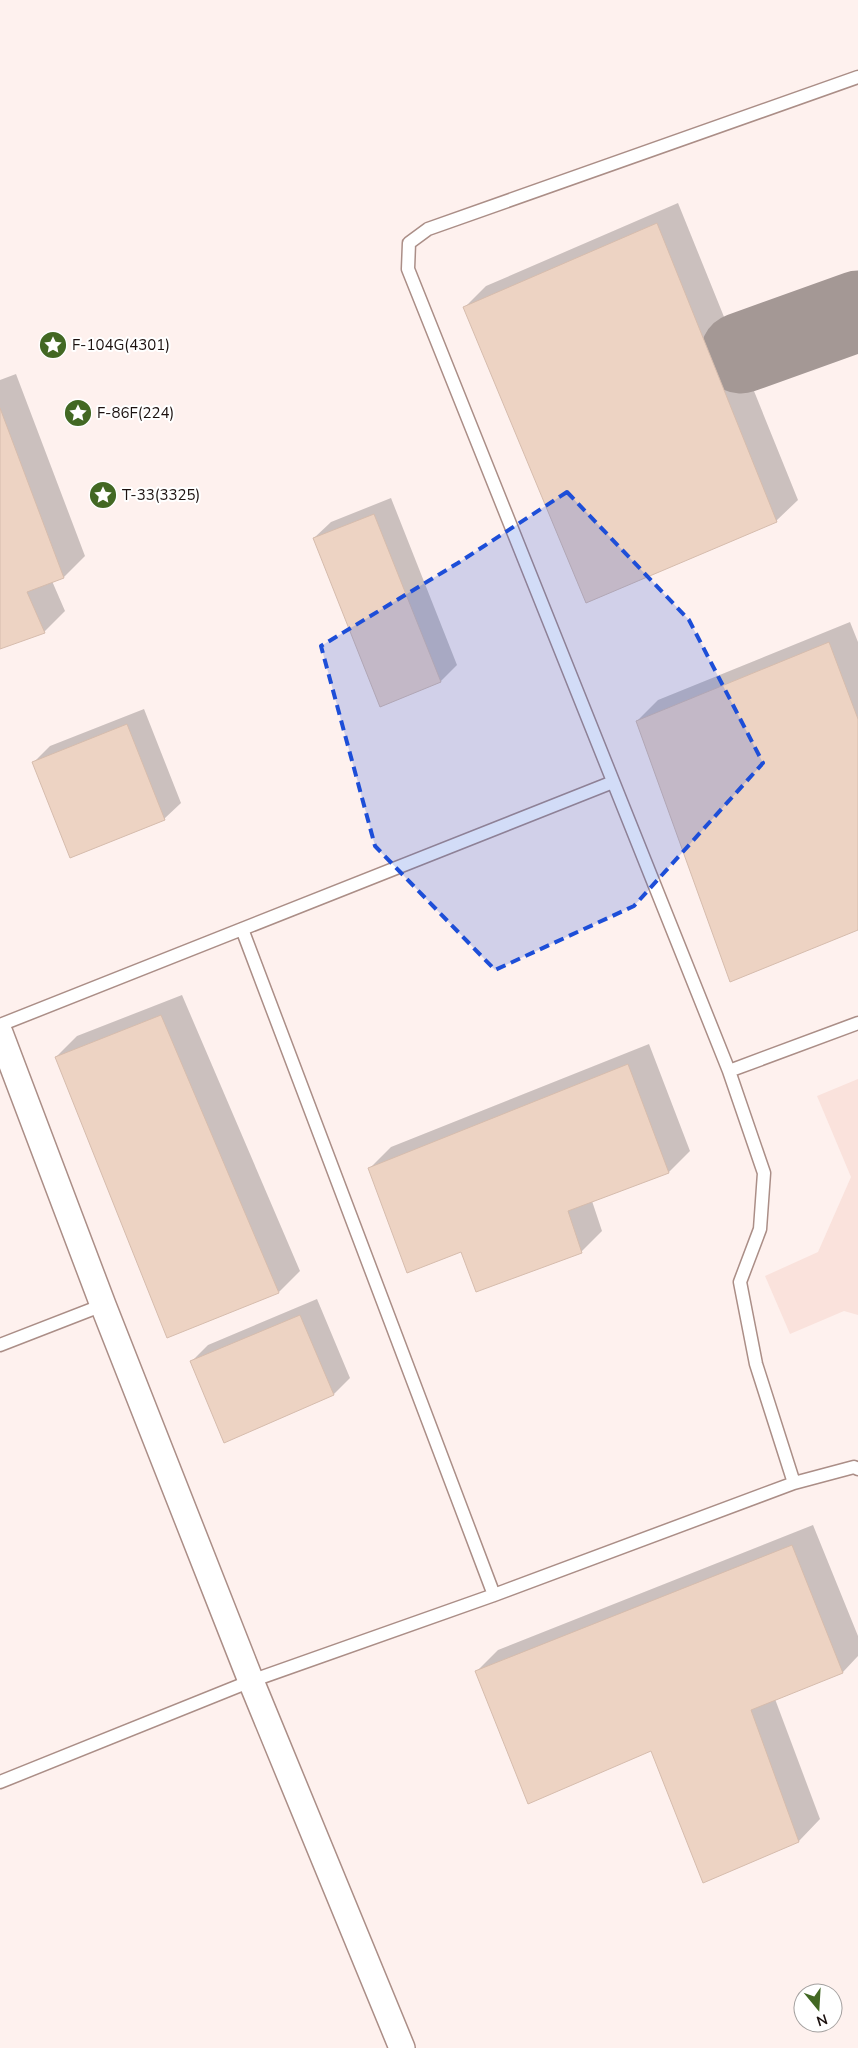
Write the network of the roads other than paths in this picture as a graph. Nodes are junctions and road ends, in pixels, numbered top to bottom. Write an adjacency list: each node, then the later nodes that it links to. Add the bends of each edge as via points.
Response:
1 (858, 76): 2 (lane, via 428,229 409,243 408,269)
2 (613, 782): 3 (lane); 7 (lane)
3 (242, 929): 5 (lane); 12 (lane)
4 (858, 1023): 7 (lane)
5 (0, 1025)
6 (0, 1033): 8 (street)
7 (729, 1071): 11 (lane, via 764,1173 760,1229 740,1282 756,1364)
8 (104, 1305): 9 (lane); 13 (street)
9 (0, 1345)
10 (858, 1469): 11 (lane, via 854,1467)
11 (794, 1483): 12 (lane)
12 (494, 1595): 13 (lane)
13 (251, 1681): 14 (lane); 15 (street)
14 (0, 1782)
15 (402, 2048)

